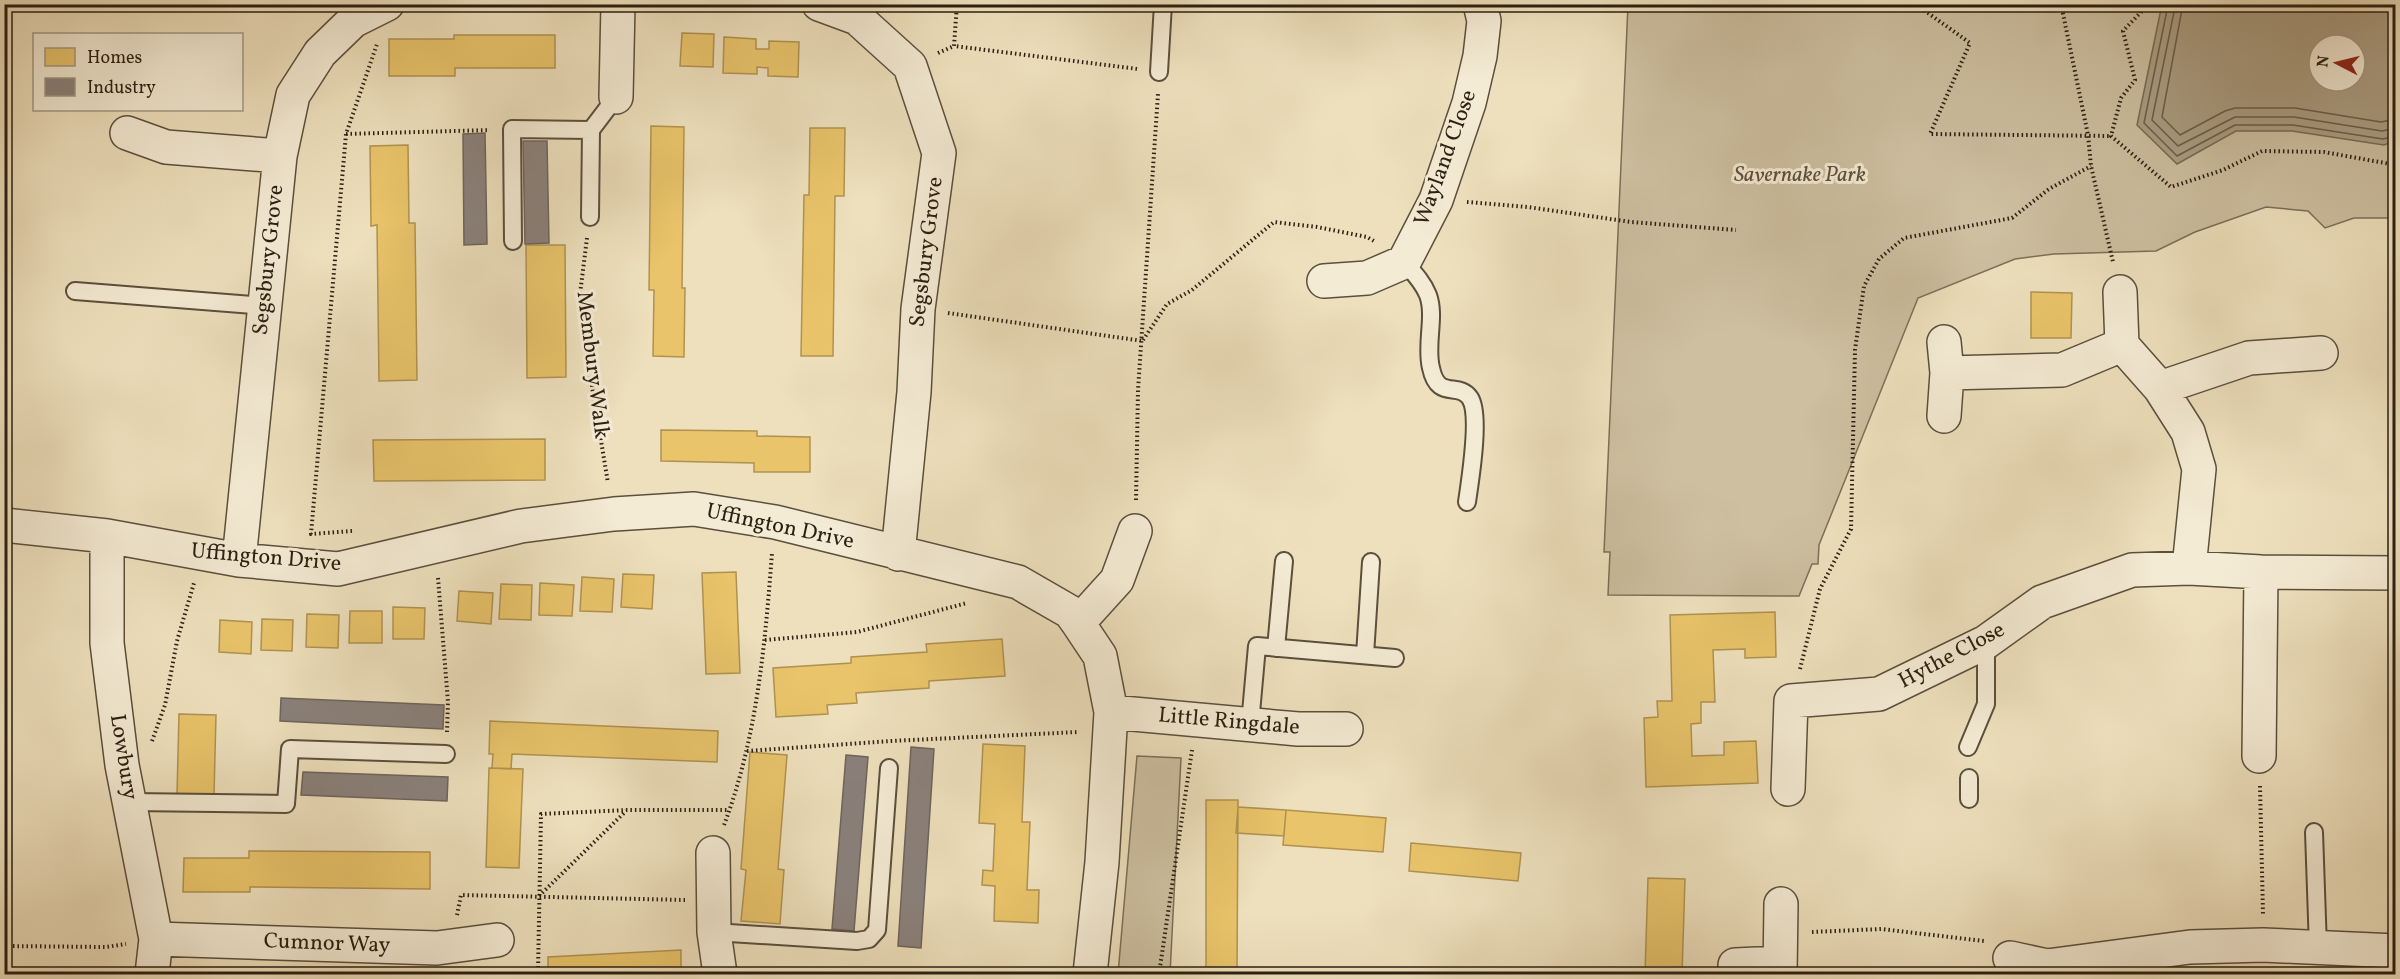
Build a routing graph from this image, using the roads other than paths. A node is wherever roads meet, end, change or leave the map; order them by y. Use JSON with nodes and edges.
{"nodes":[{"id":1,"x":387,"y":4,"type":"edge"},
{"id":2,"x":618,"y":4,"type":"edge"},
{"id":3,"x":819,"y":4,"type":"edge"},
{"id":4,"x":1163,"y":4,"type":"edge"},
{"id":5,"x":1480,"y":4,"type":"edge"},
{"id":6,"x":359,"y":21,"type":"edge"},
{"id":7,"x":1159,"y":72,"type":"road end"},
{"id":8,"x":616,"y":96,"type":"joint"},
{"id":9,"x":591,"y":130,"type":"junction"},
{"id":10,"x":127,"y":133,"type":"dead end"},
{"id":11,"x":280,"y":156,"type":"junction"},
{"id":12,"x":590,"y":217,"type":"road end"},
{"id":13,"x":513,"y":241,"type":"dead end"},
{"id":14,"x":1404,"y":261,"type":"junction"},
{"id":15,"x":1324,"y":281,"type":"dead end"},
{"id":16,"x":75,"y":291,"type":"dead end"},
{"id":17,"x":2120,"y":292,"type":"road end"},
{"id":18,"x":265,"y":306,"type":"junction"},
{"id":19,"x":2122,"y":345,"type":"junction"},
{"id":20,"x":2321,"y":353,"type":"dead end"},
{"id":21,"x":2160,"y":388,"type":"junction"},
{"id":22,"x":1944,"y":416,"type":"dead end"},
{"id":23,"x":1467,"y":502,"type":"dead end"},
{"id":24,"x":4,"y":525,"type":"edge"},
{"id":25,"x":1135,"y":531,"type":"road end"},
{"id":26,"x":107,"y":536,"type":"junction"},
{"id":27,"x":898,"y":554,"type":"junction"},
{"id":28,"x":239,"y":560,"type":"junction"},
{"id":29,"x":1284,"y":561,"type":"dead end"},
{"id":30,"x":1371,"y":562,"type":"dead end"},
{"id":31,"x":2189,"y":568,"type":"junction"},
{"id":32,"x":2261,"y":572,"type":"junction"},
{"id":33,"x":2396,"y":573,"type":"edge"},
{"id":34,"x":1078,"y":623,"type":"junction"},
{"id":35,"x":1986,"y":642,"type":"junction"},
{"id":36,"x":1276,"y":648,"type":"junction"},
{"id":37,"x":1365,"y":655,"type":"junction"},
{"id":38,"x":1395,"y":658,"type":"dead end"},
{"id":39,"x":1111,"y":712,"type":"junction"},
{"id":40,"x":1250,"y":724,"type":"junction"},
{"id":41,"x":1346,"y":729,"type":"dead end"},
{"id":42,"x":1968,"y":747,"type":"dead end"},
{"id":43,"x":446,"y":754,"type":"road end"},
{"id":44,"x":2259,"y":756,"type":"road end"},
{"id":45,"x":889,"y":768,"type":"dead end"},
{"id":46,"x":1969,"y":778,"type":"dead end"},
{"id":47,"x":1788,"y":789,"type":"dead end"},
{"id":48,"x":1969,"y":799,"type":"dead end"},
{"id":49,"x":130,"y":802,"type":"junction"},
{"id":50,"x":2314,"y":832,"type":"dead end"},
{"id":51,"x":713,"y":853,"type":"dead end"},
{"id":52,"x":1781,"y":904,"type":"dead end"},
{"id":53,"x":713,"y":917,"type":"junction"},
{"id":54,"x":156,"y":939,"type":"junction"},
{"id":55,"x":497,"y":940,"type":"dead end"},
{"id":56,"x":2318,"y":948,"type":"junction"},
{"id":57,"x":2396,"y":951,"type":"edge"},
{"id":58,"x":2010,"y":958,"type":"road end"},
{"id":59,"x":1735,"y":965,"type":"dead end"},
{"id":60,"x":1780,"y":969,"type":"edge"},
{"id":61,"x":2048,"y":970,"type":"edge"},
{"id":62,"x":152,"y":975,"type":"edge"},
{"id":63,"x":720,"y":975,"type":"edge"},
{"id":64,"x":1090,"y":975,"type":"edge"}],
"edges":[{"from":1,"to":6,"type":"street","name":"Segsbury Grove"},
{"from":2,"to":8,"type":"street"},
{"from":3,"to":27,"type":"street","name":"Segsbury Grove"},
{"from":4,"to":7,"type":"lane"},
{"from":5,"to":14,"type":"street","name":"Wayland Close"},
{"from":6,"to":11,"type":"street","name":"Segsbury Grove"},
{"from":8,"to":9,"type":"lane"},
{"from":9,"to":12,"type":"lane"},
{"from":9,"to":13,"type":"lane"},
{"from":10,"to":11,"type":"street"},
{"from":11,"to":18,"type":"street","name":"Segsbury Grove"},
{"from":14,"to":15,"type":"street"},
{"from":14,"to":23,"type":"lane"},
{"from":16,"to":18,"type":"lane"},
{"from":17,"to":19,"type":"street"},
{"from":18,"to":28,"type":"street","name":"Segsbury Grove"},
{"from":19,"to":21,"type":"street"},
{"from":19,"to":22,"type":"street"},
{"from":20,"to":21,"type":"street"},
{"from":21,"to":31,"type":"street"},
{"from":24,"to":26,"type":"street","name":"Uffington Drive"},
{"from":25,"to":34,"type":"street"},
{"from":26,"to":28,"type":"street","name":"Uffington Drive"},
{"from":26,"to":49,"type":"street","name":"Lowbury"},
{"from":27,"to":28,"type":"street","name":"Uffington Drive"},
{"from":27,"to":34,"type":"street","name":"Uffington Drive"},
{"from":29,"to":36,"type":"lane"},
{"from":30,"to":37,"type":"lane"},
{"from":31,"to":32,"type":"street","name":"Hythe Close"},
{"from":31,"to":35,"type":"street","name":"Hythe Close"},
{"from":32,"to":33,"type":"street","name":"Hythe Close"},
{"from":32,"to":44,"type":"street"},
{"from":34,"to":39,"type":"street","name":"Uffington Drive"},
{"from":35,"to":42,"type":"lane"},
{"from":35,"to":47,"type":"street","name":"Hythe Close"},
{"from":36,"to":37,"type":"lane"},
{"from":36,"to":40,"type":"lane"},
{"from":37,"to":38,"type":"lane"},
{"from":39,"to":40,"type":"street","name":"Little Ringdale"},
{"from":39,"to":64,"type":"street","name":"Uffington Drive"},
{"from":40,"to":41,"type":"street","name":"Little Ringdale"},
{"from":43,"to":49,"type":"lane"},
{"from":45,"to":53,"type":"lane"},
{"from":46,"to":48,"type":"lane"},
{"from":49,"to":54,"type":"street","name":"Lowbury"},
{"from":50,"to":56,"type":"lane"},
{"from":51,"to":53,"type":"street"},
{"from":52,"to":60,"type":"street"},
{"from":53,"to":63,"type":"street"},
{"from":54,"to":55,"type":"street","name":"Cumnor Way"},
{"from":54,"to":62,"type":"street","name":"Lowbury"},
{"from":56,"to":57,"type":"street"},
{"from":56,"to":61,"type":"street"},
{"from":58,"to":61,"type":"street"},
{"from":59,"to":60,"type":"street"}]}
